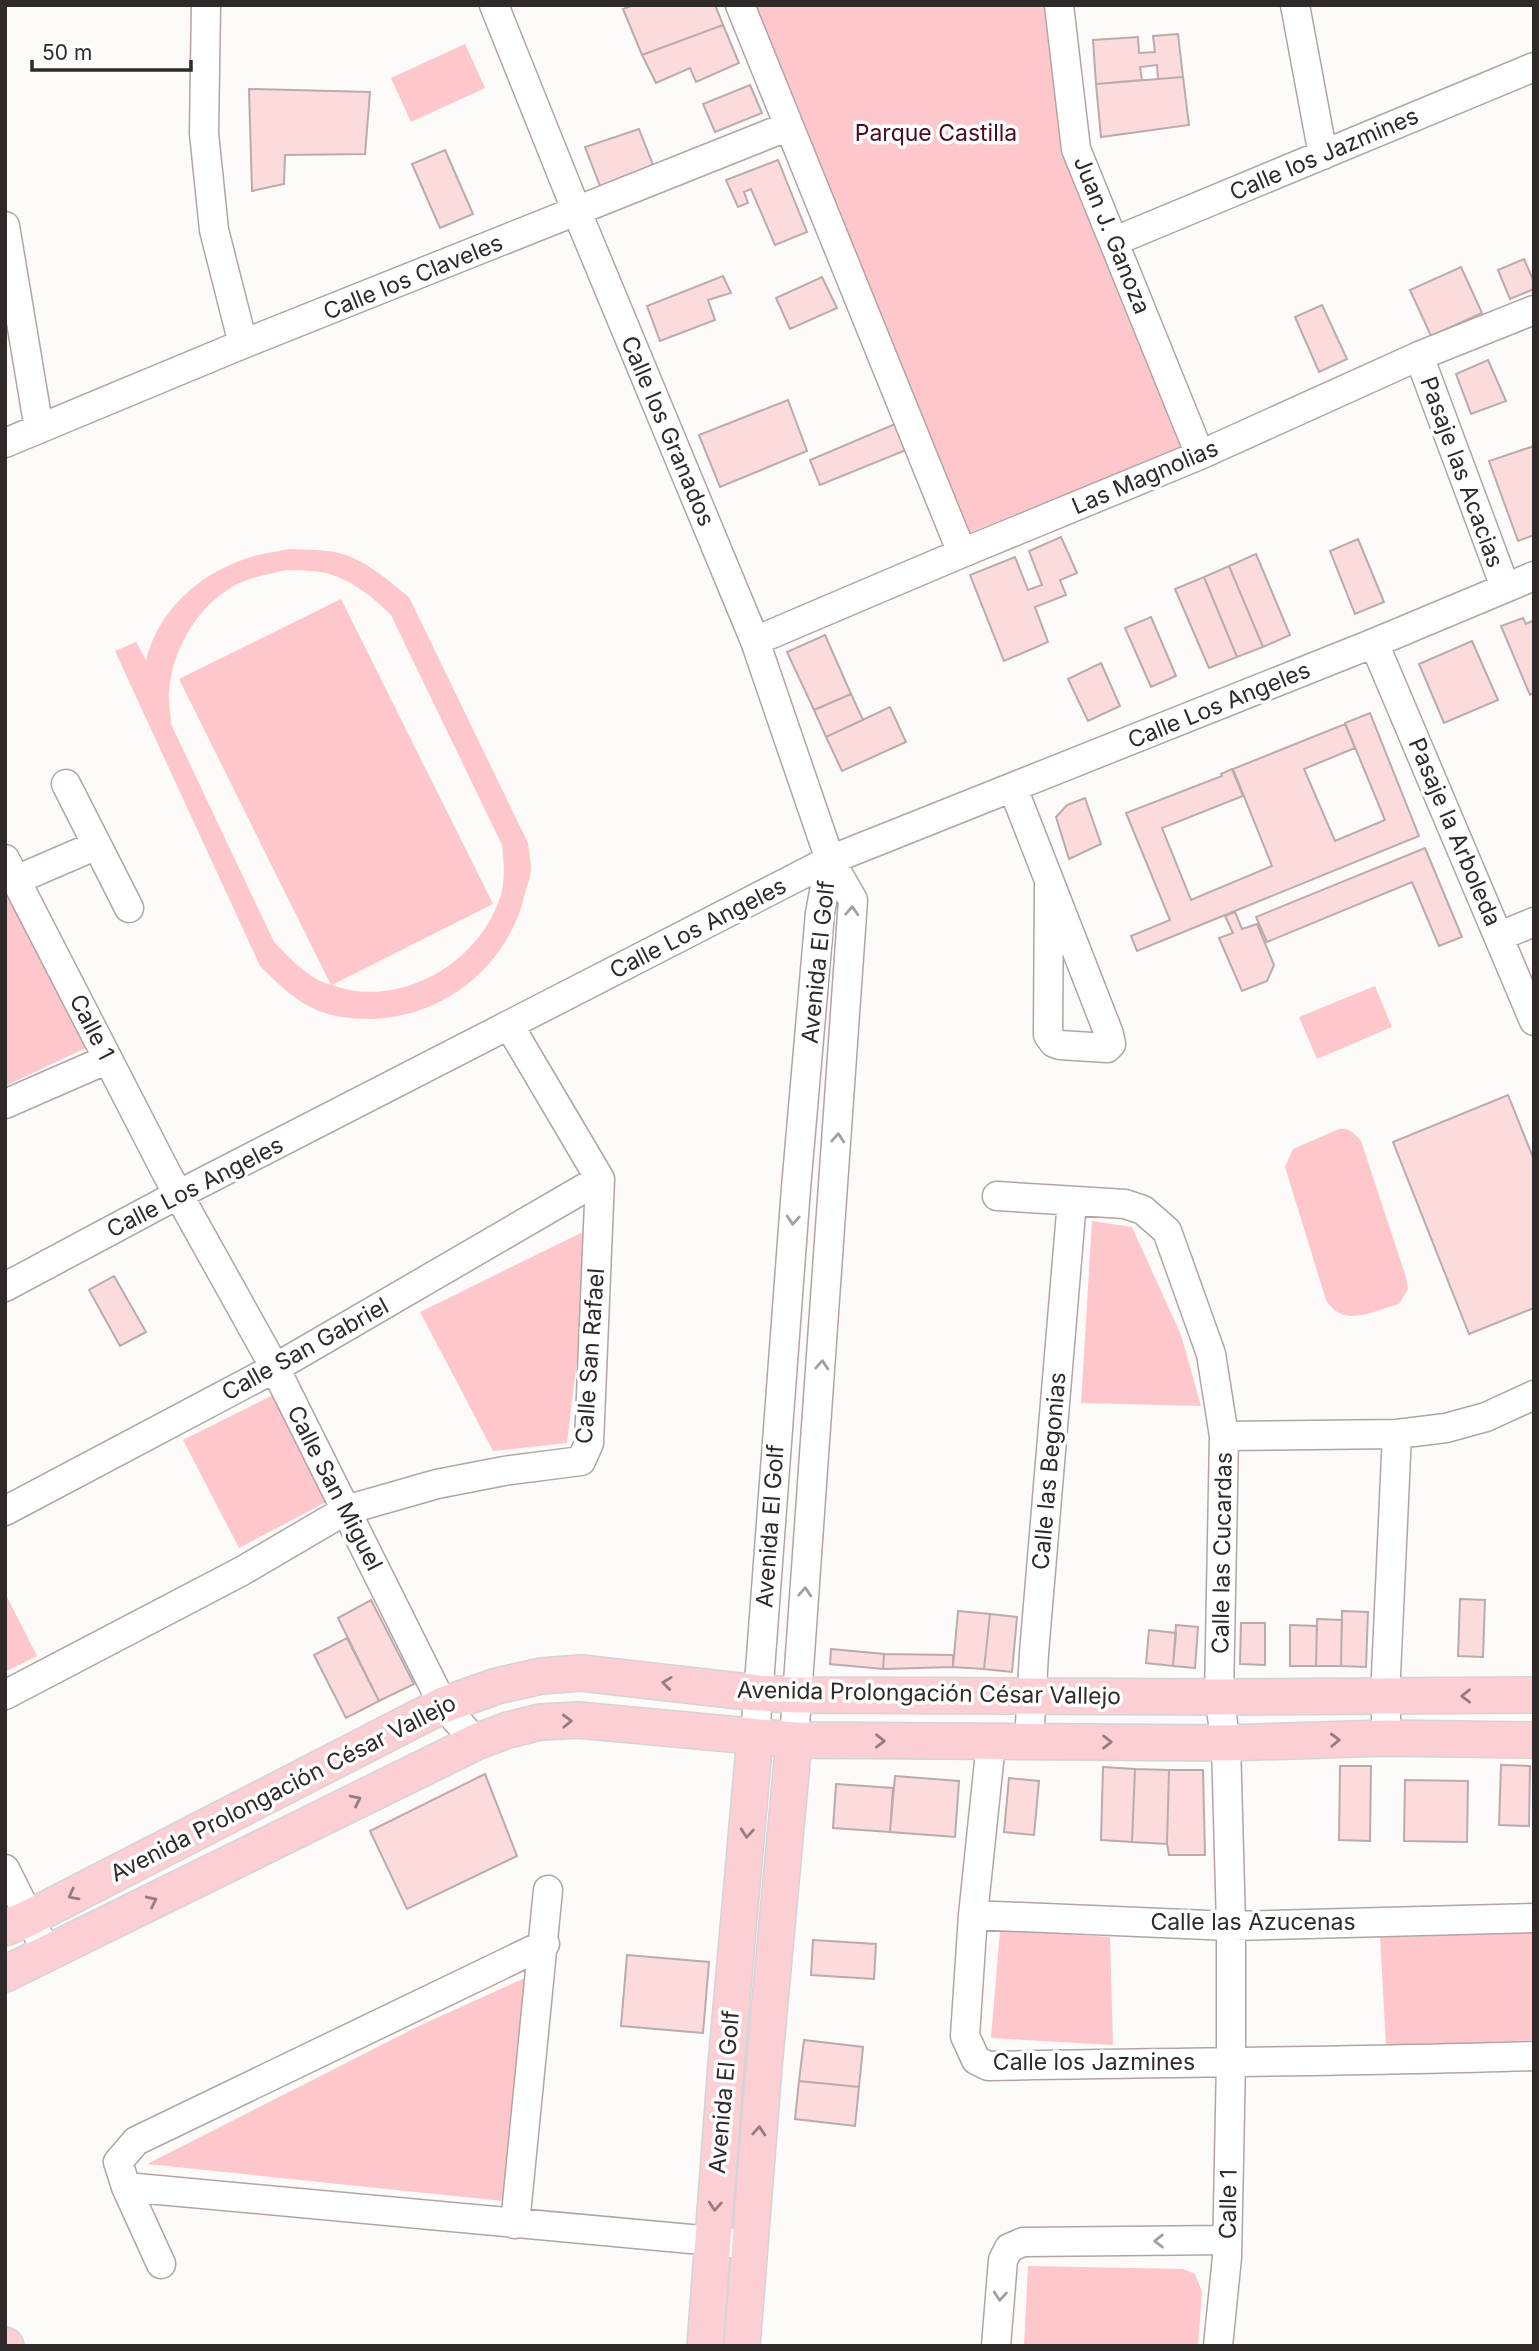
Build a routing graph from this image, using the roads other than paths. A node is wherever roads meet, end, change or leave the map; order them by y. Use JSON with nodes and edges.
{"nodes":[{"id":1,"x":206,"y":5,"type":"edge"},
{"id":2,"x":494,"y":5,"type":"edge"},
{"id":3,"x":740,"y":5,"type":"edge"},
{"id":4,"x":1059,"y":5,"type":"edge"},
{"id":5,"x":1295,"y":5,"type":"edge"},
{"id":6,"x":1534,"y":67,"type":"edge"},
{"id":7,"x":789,"y":126,"type":"junction"},
{"id":8,"x":1323,"y":155,"type":"junction"},
{"id":9,"x":576,"y":212,"type":"junction"},
{"id":10,"x":5,"y":226,"type":"edge"},
{"id":11,"x":1115,"y":242,"type":"junction"},
{"id":12,"x":1534,"y":310,"type":"edge"},
{"id":13,"x":243,"y":344,"type":"junction"},
{"id":14,"x":1419,"y":356,"type":"junction"},
{"id":15,"x":38,"y":429,"type":"junction"},
{"id":16,"x":5,"y":443,"type":"edge"},
{"id":17,"x":1200,"y":455,"type":"junction"},
{"id":18,"x":962,"y":553,"type":"junction"},
{"id":19,"x":1534,"y":576,"type":"edge"},
{"id":20,"x":1506,"y":587,"type":"junction"},
{"id":21,"x":755,"y":641,"type":"junction"},
{"id":22,"x":1374,"y":643,"type":"junction"},
{"id":23,"x":66,"y":784,"type":"dead end"},
{"id":24,"x":1013,"y":788,"type":"junction"},
{"id":25,"x":97,"y":845,"type":"junction"},
{"id":26,"x":830,"y":860,"type":"junction"},
{"id":27,"x":11,"y":870,"type":"edge"},
{"id":28,"x":1049,"y":881,"type":"junction"},
{"id":29,"x":129,"y":908,"type":"dead end"},
{"id":30,"x":1534,"y":922,"type":"edge"},
{"id":31,"x":1500,"y":936,"type":"junction"},
{"id":32,"x":1534,"y":1021,"type":"edge"},
{"id":33,"x":509,"y":1025,"type":"junction"},
{"id":34,"x":108,"y":1059,"type":"junction"},
{"id":35,"x":5,"y":1104,"type":"edge"},
{"id":36,"x":600,"y":1180,"type":"junction"},
{"id":37,"x":796,"y":1188,"type":"junction"},
{"id":38,"x":835,"y":1189,"type":"junction"},
{"id":39,"x":179,"y":1194,"type":"junction"},
{"id":40,"x":997,"y":1196,"type":"dead end"},
{"id":41,"x":1072,"y":1201,"type":"junction"},
{"id":42,"x":5,"y":1287,"type":"edge"},
{"id":43,"x":275,"y":1368,"type":"junction"},
{"id":44,"x":1534,"y":1395,"type":"edge"},
{"id":45,"x":1397,"y":1434,"type":"junction"},
{"id":46,"x":1224,"y":1436,"type":"junction"},
{"id":47,"x":346,"y":1510,"type":"junction"},
{"id":48,"x":5,"y":1511,"type":"edge"},
{"id":49,"x":757,"y":1693,"type":"junction"},
{"id":50,"x":5,"y":1695,"type":"edge"},
{"id":51,"x":797,"y":1695,"type":"junction"},
{"id":52,"x":1534,"y":1695,"type":"edge"},
{"id":53,"x":1031,"y":1696,"type":"junction"},
{"id":54,"x":1385,"y":1697,"type":"junction"},
{"id":55,"x":1219,"y":1698,"type":"junction"},
{"id":56,"x":443,"y":1705,"type":"junction"},
{"id":57,"x":755,"y":1737,"type":"junction"},
{"id":58,"x":1387,"y":1738,"type":"junction"},
{"id":59,"x":794,"y":1740,"type":"junction"},
{"id":60,"x":1534,"y":1740,"type":"edge"},
{"id":61,"x":476,"y":1742,"type":"junction"},
{"id":62,"x":1029,"y":1742,"type":"junction"},
{"id":63,"x":991,"y":1743,"type":"junction"},
{"id":64,"x":1226,"y":1743,"type":"junction"},
{"id":65,"x":5,"y":1869,"type":"edge"},
{"id":66,"x":548,"y":1890,"type":"dead end"},
{"id":67,"x":973,"y":1915,"type":"junction"},
{"id":68,"x":1534,"y":1918,"type":"edge"},
{"id":69,"x":17,"y":1923,"type":"edge"},
{"id":70,"x":1231,"y":1926,"type":"junction"},
{"id":71,"x":544,"y":1944,"type":"junction"},
{"id":72,"x":47,"y":1953,"type":"junction"},
{"id":73,"x":5,"y":1974,"type":"edge"},
{"id":74,"x":1534,"y":2056,"type":"edge"},
{"id":75,"x":1231,"y":2061,"type":"junction"},
{"id":76,"x":726,"y":2064,"type":"junction"},
{"id":77,"x":764,"y":2067,"type":"junction"},
{"id":78,"x":126,"y":2187,"type":"junction"},
{"id":79,"x":515,"y":2224,"type":"junction"},
{"id":80,"x":1227,"y":2240,"type":"junction"},
{"id":81,"x":712,"y":2242,"type":"junction"},
{"id":82,"x":751,"y":2244,"type":"junction"},
{"id":83,"x":161,"y":2264,"type":"dead end"},
{"id":84,"x":705,"y":2346,"type":"edge"},
{"id":85,"x":742,"y":2346,"type":"edge"},
{"id":86,"x":996,"y":2346,"type":"edge"},
{"id":87,"x":1218,"y":2346,"type":"edge"}],
"edges":[{"from":1,"to":13,"type":"street"},
{"from":2,"to":9,"type":"street","name":"Calle los Granados"},
{"from":3,"to":7,"type":"street"},
{"from":4,"to":11,"type":"street","name":"Juan J. Ganoza"},
{"from":5,"to":8,"type":"street"},
{"from":6,"to":8,"type":"street","name":"Calle los Jazmines"},
{"from":7,"to":9,"type":"street","name":"Calle los Claveles"},
{"from":7,"to":18,"type":"street"},
{"from":8,"to":11,"type":"street","name":"Calle los Jazmines"},
{"from":9,"to":13,"type":"street","name":"Calle los Claveles"},
{"from":9,"to":21,"type":"street","name":"Calle los Granados"},
{"from":10,"to":15,"type":"street"},
{"from":11,"to":17,"type":"street","name":"Juan J. Ganoza"},
{"from":12,"to":14,"type":"street","name":"Las Magnolias"},
{"from":13,"to":15,"type":"street","name":"Calle los Claveles"},
{"from":14,"to":17,"type":"street","name":"Las Magnolias"},
{"from":14,"to":20,"type":"street","name":"Pasaje las Acacias"},
{"from":15,"to":16,"type":"street","name":"Calle los Claveles"},
{"from":17,"to":18,"type":"street","name":"Las Magnolias"},
{"from":18,"to":21,"type":"street","name":"Las Magnolias"},
{"from":19,"to":20,"type":"street","name":"Calle Los Angeles"},
{"from":20,"to":22,"type":"street","name":"Calle Los Angeles"},
{"from":21,"to":26,"type":"street","name":"Calle los Granados"},
{"from":22,"to":24,"type":"street","name":"Calle Los Angeles"},
{"from":22,"to":31,"type":"street","name":"Pasaje la Arboleda"},
{"from":23,"to":25,"type":"street"},
{"from":24,"to":26,"type":"street","name":"Calle Los Angeles"},
{"from":24,"to":28,"type":"street"},
{"from":25,"to":27,"type":"street"},
{"from":25,"to":29,"type":"street"},
{"from":26,"to":33,"type":"street","name":"Calle Los Angeles"},
{"from":26,"to":37,"type":"street","name":"Avenida El Golf"},
{"from":38,"to":26,"type":"street","name":"Avenida El Golf","one_way":true},
{"from":27,"to":34,"type":"street","name":"Calle 1"},
{"from":28,"to":28,"type":"street"},
{"from":30,"to":31,"type":"street"},
{"from":31,"to":32,"type":"street","name":"Pasaje la Arboleda"},
{"from":33,"to":36,"type":"street"},
{"from":33,"to":39,"type":"street","name":"Calle Los Angeles"},
{"from":34,"to":35,"type":"street"},
{"from":34,"to":39,"type":"street","name":"Calle 1"},
{"from":36,"to":43,"type":"street","name":"Calle San Gabriel"},
{"from":36,"to":47,"type":"street","name":"Calle San Rafael"},
{"from":37,"to":38,"type":"street"},
{"from":37,"to":49,"type":"street","name":"Avenida El Golf","one_way":true},
{"from":51,"to":38,"type":"street","name":"Avenida El Golf","one_way":true},
{"from":39,"to":42,"type":"street","name":"Calle Los Angeles"},
{"from":39,"to":43,"type":"street","name":"Calle San Miguel"},
{"from":40,"to":41,"type":"street","name":"Calle las Cucardas"},
{"from":41,"to":46,"type":"street","name":"Calle las Cucardas"},
{"from":41,"to":53,"type":"street","name":"Calle las Begonias"},
{"from":43,"to":47,"type":"street","name":"Calle San Miguel"},
{"from":43,"to":48,"type":"street","name":"Calle San Gabriel"},
{"from":44,"to":45,"type":"street"},
{"from":45,"to":46,"type":"street"},
{"from":45,"to":54,"type":"street"},
{"from":46,"to":55,"type":"street","name":"Calle las Cucardas"},
{"from":47,"to":50,"type":"street","name":"Calle San Rafael"},
{"from":47,"to":56,"type":"street","name":"Calle San Miguel"},
{"from":49,"to":51,"type":"main road","name":"Avenida Prolongación César Vallejo"},
{"from":49,"to":56,"type":"main road","name":"Avenida Prolongación César Vallejo","one_way":true},
{"from":49,"to":57,"type":"street","name":"Avenida El Golf"},
{"from":51,"to":53,"type":"main road","name":"Avenida Prolongación César Vallejo"},
{"from":51,"to":59,"type":"street","name":"Avenida El Golf"},
{"from":52,"to":54,"type":"main road","name":"Avenida Prolongación César Vallejo","one_way":true},
{"from":53,"to":55,"type":"main road","name":"Avenida Prolongación César Vallejo"},
{"from":53,"to":62,"type":"street","name":"Calle las Begonias"},
{"from":54,"to":55,"type":"main road","name":"Avenida Prolongación César Vallejo"},
{"from":54,"to":58,"type":"street"},
{"from":55,"to":64,"type":"street","name":"Calle las Cucardas"},
{"from":56,"to":61,"type":"street","name":"Calle San Miguel"},
{"from":56,"to":69,"type":"main road","name":"Avenida Prolongación César Vallejo","one_way":true},
{"from":57,"to":59,"type":"main road","name":"Avenida Prolongación César Vallejo"},
{"from":61,"to":57,"type":"main road","name":"Avenida Prolongación César Vallejo","one_way":true},
{"from":57,"to":76,"type":"main road","name":"Avenida El Golf","one_way":true},
{"from":58,"to":60,"type":"main road","name":"Avenida Prolongación César Vallejo"},
{"from":64,"to":58,"type":"main road","name":"Avenida Prolongación César Vallejo","one_way":true},
{"from":59,"to":63,"type":"main road","name":"Avenida Prolongación César Vallejo","one_way":true},
{"from":59,"to":77,"type":"main road","name":"Avenida El Golf"},
{"from":72,"to":61,"type":"main road","name":"Avenida Prolongación César Vallejo","one_way":true},
{"from":62,"to":63,"type":"main road","name":"Avenida Prolongación César Vallejo"},
{"from":62,"to":64,"type":"main road","name":"Avenida Prolongación César Vallejo","one_way":true},
{"from":63,"to":67,"type":"street","name":"Calle los Jazmines"},
{"from":64,"to":70,"type":"street","name":"Calle las Cucardas"},
{"from":65,"to":69,"type":"street"},
{"from":66,"to":71,"type":"street"},
{"from":67,"to":70,"type":"street","name":"Calle las Azucenas"},
{"from":67,"to":75,"type":"street","name":"Calle los Jazmines"},
{"from":68,"to":70,"type":"street","name":"Calle las Azucenas"},
{"from":69,"to":72,"type":"street"},
{"from":70,"to":75,"type":"street","name":"Calle las Cucardas"},
{"from":71,"to":78,"type":"street"},
{"from":71,"to":79,"type":"street"},
{"from":72,"to":73,"type":"main road","name":"Avenida Prolongación César Vallejo"},
{"from":74,"to":75,"type":"street","name":"Calle los Jazmines"},
{"from":75,"to":80,"type":"street","name":"Calle 1"},
{"from":76,"to":77,"type":"main road"},
{"from":76,"to":81,"type":"main road","name":"Avenida El Golf","one_way":true},
{"from":82,"to":77,"type":"main road","name":"Avenida El Golf","one_way":true},
{"from":78,"to":79,"type":"street"},
{"from":78,"to":83,"type":"street"},
{"from":79,"to":81,"type":"street"},
{"from":80,"to":86,"type":"street","one_way":true},
{"from":80,"to":87,"type":"street","name":"Calle 1"},
{"from":81,"to":82,"type":"street"},
{"from":81,"to":84,"type":"main road","name":"Avenida El Golf"},
{"from":82,"to":85,"type":"main road","name":"Avenida El Golf"}]}
